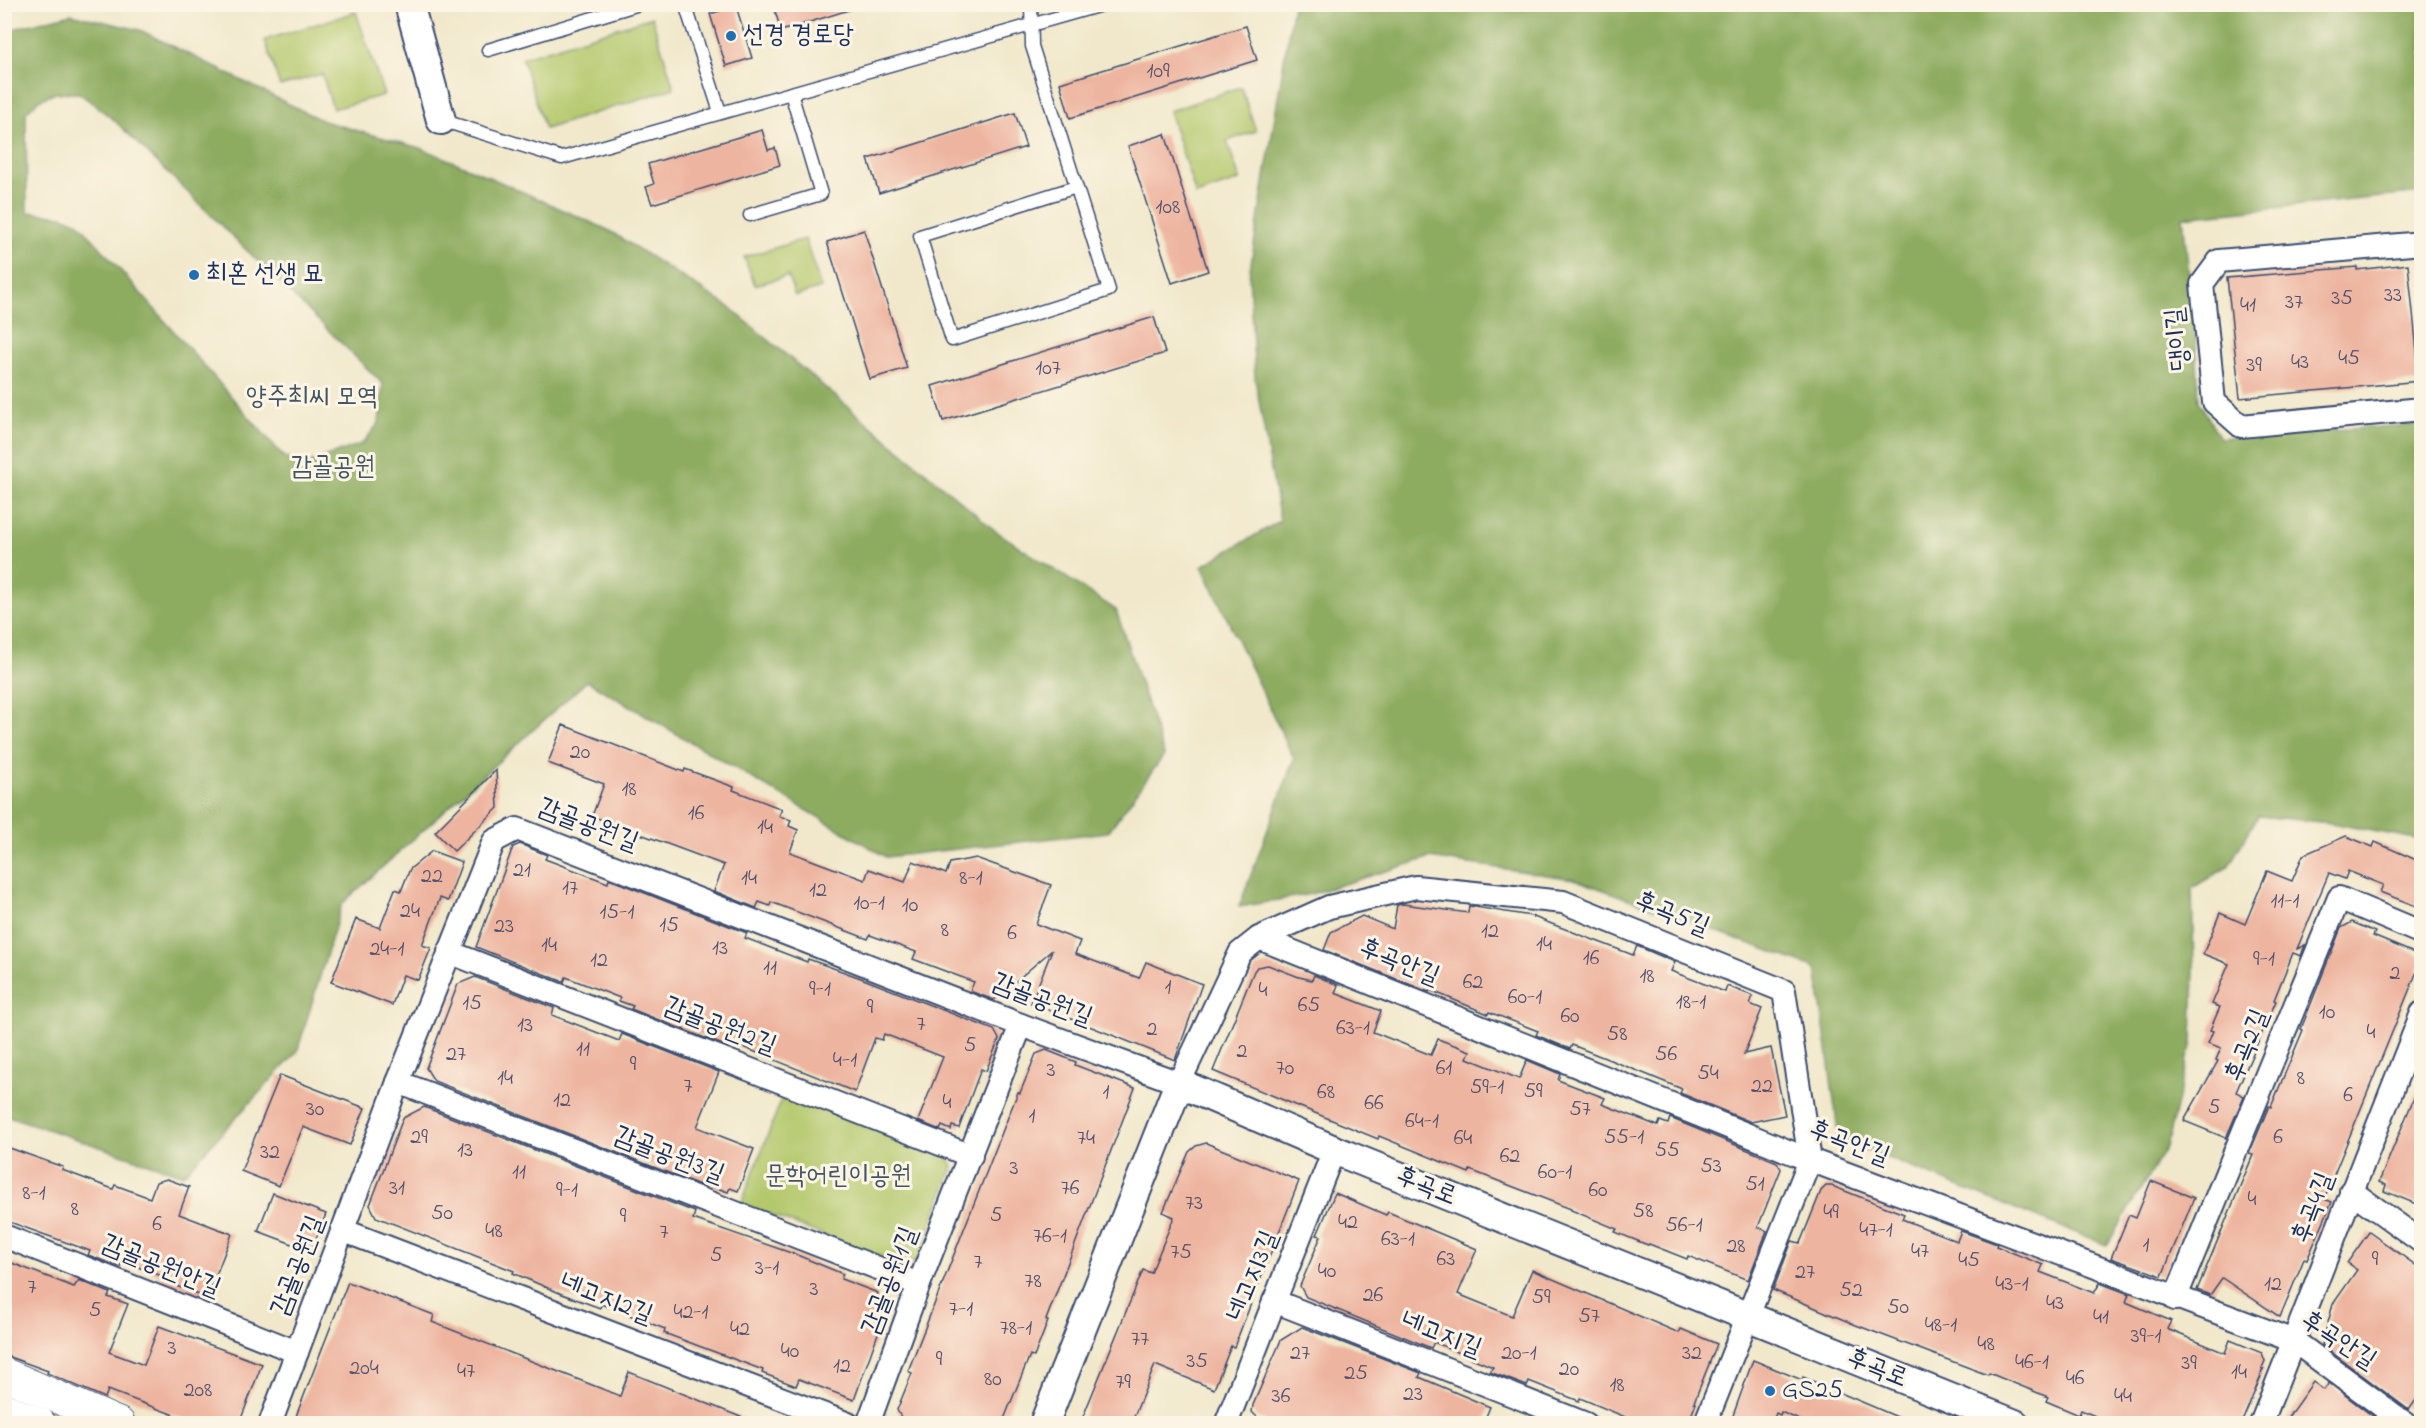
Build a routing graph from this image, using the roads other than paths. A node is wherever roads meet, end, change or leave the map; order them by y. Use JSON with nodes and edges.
{"nodes":[{"id":1,"x":409,"y":4,"type":"edge"},
{"id":2,"x":639,"y":4,"type":"edge"},
{"id":3,"x":685,"y":4,"type":"edge"},
{"id":4,"x":1031,"y":4,"type":"edge"},
{"id":5,"x":1105,"y":4,"type":"edge"},
{"id":6,"x":1031,"y":27,"type":"junction"},
{"id":7,"x":488,"y":50,"type":"dead end"},
{"id":8,"x":790,"y":93,"type":"junction"},
{"id":9,"x":720,"y":112,"type":"junction"},
{"id":10,"x":441,"y":120,"type":"joint"},
{"id":11,"x":1076,"y":187,"type":"junction"},
{"id":12,"x":750,"y":215,"type":"dead end"},
{"id":13,"x":2421,"y":243,"type":"edge"},
{"id":14,"x":2421,"y":409,"type":"edge"},
{"id":15,"x":2421,"y":933,"type":"edge"},
{"id":16,"x":1259,"y":938,"type":"junction"},
{"id":17,"x":449,"y":952,"type":"junction"},
{"id":18,"x":2421,"y":1013,"type":"edge"},
{"id":19,"x":1021,"y":1024,"type":"junction"},
{"id":20,"x":2413,"y":1058,"type":"edge"},
{"id":21,"x":399,"y":1082,"type":"junction"},
{"id":22,"x":1179,"y":1083,"type":"junction"},
{"id":23,"x":1334,"y":1150,"type":"junction"},
{"id":24,"x":971,"y":1156,"type":"junction"},
{"id":25,"x":1810,"y":1160,"type":"junction"},
{"id":26,"x":2351,"y":1191,"type":"junction"},
{"id":27,"x":342,"y":1230,"type":"junction"},
{"id":28,"x":4,"y":1236,"type":"edge"},
{"id":29,"x":2421,"y":1242,"type":"edge"},
{"id":30,"x":919,"y":1284,"type":"junction"},
{"id":31,"x":2175,"y":1299,"type":"junction"},
{"id":32,"x":1275,"y":1302,"type":"junction"},
{"id":33,"x":1748,"y":1318,"type":"junction"},
{"id":34,"x":2294,"y":1341,"type":"junction"},
{"id":35,"x":297,"y":1352,"type":"junction"},
{"id":36,"x":4,"y":1374,"type":"edge"},
{"id":37,"x":4,"y":1409,"type":"edge"},
{"id":38,"x":1227,"y":1423,"type":"edge"},
{"id":39,"x":40,"y":1424,"type":"edge"},
{"id":40,"x":119,"y":1424,"type":"edge"},
{"id":41,"x":270,"y":1424,"type":"edge"},
{"id":42,"x":848,"y":1424,"type":"edge"},
{"id":43,"x":868,"y":1424,"type":"edge"},
{"id":44,"x":1044,"y":1424,"type":"edge"},
{"id":45,"x":1586,"y":1424,"type":"edge"},
{"id":46,"x":1706,"y":1424,"type":"edge"},
{"id":47,"x":2015,"y":1424,"type":"edge"},
{"id":48,"x":2261,"y":1424,"type":"edge"},
{"id":49,"x":2406,"y":1424,"type":"edge"}],
"edges":[{"from":1,"to":10,"type":"street"},
{"from":2,"to":7,"type":"lane"},
{"from":3,"to":9,"type":"lane"},
{"from":4,"to":6,"type":"lane"},
{"from":5,"to":6,"type":"lane"},
{"from":6,"to":8,"type":"lane"},
{"from":6,"to":11,"type":"lane"},
{"from":8,"to":9,"type":"lane"},
{"from":8,"to":12,"type":"lane"},
{"from":9,"to":10,"type":"lane"},
{"from":11,"to":11,"type":"lane"},
{"from":13,"to":14,"type":"street","name":"댕이길"},
{"from":15,"to":31,"type":"street","name":"후곡2길"},
{"from":16,"to":22,"type":"street","name":"후곡5길"},
{"from":16,"to":25,"type":"street","name":"후곡안길"},
{"from":16,"to":25,"type":"street","name":"후곡5길"},
{"from":17,"to":19,"type":"street","name":"감골공원길"},
{"from":17,"to":21,"type":"street","name":"감골공원길"},
{"from":17,"to":24,"type":"street","name":"감골공원2길"},
{"from":18,"to":20,"type":"street","name":"후곡4길"},
{"from":19,"to":22,"type":"street","name":"감골공원길"},
{"from":19,"to":24,"type":"street","name":"감골공원1길"},
{"from":20,"to":26,"type":"street","name":"후곡4길"},
{"from":21,"to":27,"type":"street","name":"감골공원길"},
{"from":21,"to":30,"type":"street","name":"감골공원3길"},
{"from":22,"to":23,"type":"street","name":"후곡로"},
{"from":22,"to":44,"type":"street"},
{"from":23,"to":32,"type":"street","name":"네고지3길"},
{"from":23,"to":33,"type":"street","name":"후곡로"},
{"from":24,"to":30,"type":"street","name":"감골공원1길"},
{"from":25,"to":31,"type":"street","name":"후곡안길"},
{"from":25,"to":33,"type":"street"},
{"from":26,"to":29,"type":"street"},
{"from":26,"to":34,"type":"street","name":"후곡4길"},
{"from":27,"to":35,"type":"street","name":"감골공원길"},
{"from":27,"to":42,"type":"street","name":"네고지2길"},
{"from":28,"to":35,"type":"street","name":"감골공원안길"},
{"from":30,"to":43,"type":"street","name":"감골공원1길"},
{"from":31,"to":34,"type":"street","name":"후곡안길"},
{"from":32,"to":38,"type":"street","name":"네고지3길"},
{"from":32,"to":45,"type":"street","name":"네고지길"},
{"from":33,"to":46,"type":"street"},
{"from":33,"to":47,"type":"street","name":"후곡로"},
{"from":34,"to":48,"type":"street","name":"후곡4길"},
{"from":34,"to":49,"type":"street","name":"후곡안길"},
{"from":35,"to":41,"type":"street","name":"감골공원길"},
{"from":36,"to":40,"type":"main road"},
{"from":37,"to":39,"type":"main road"}]}
